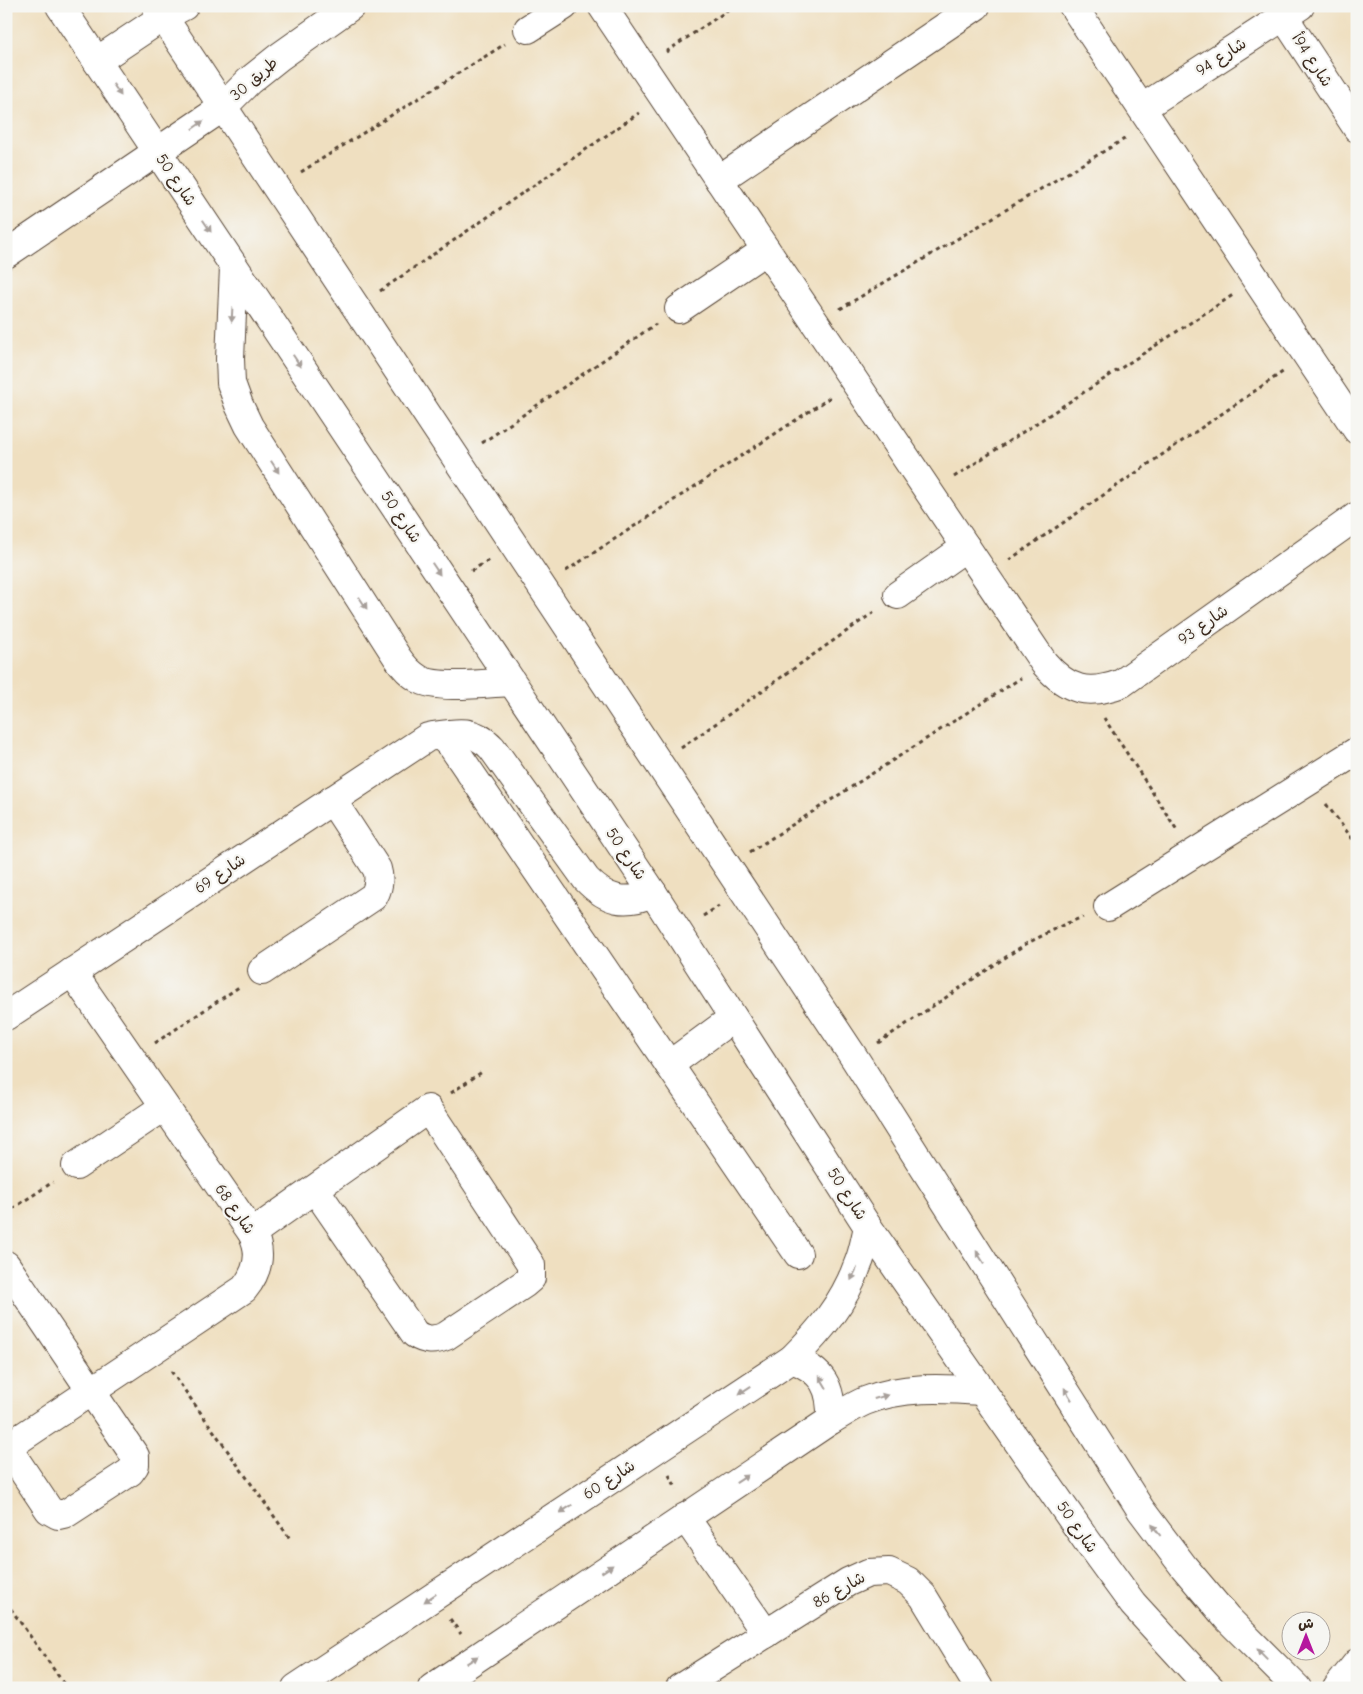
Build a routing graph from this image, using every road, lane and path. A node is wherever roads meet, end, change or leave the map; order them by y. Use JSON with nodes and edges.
{"nodes":[{"id":1,"x":60,"y":6,"type":"edge"},
{"id":2,"x":351,"y":6,"type":"edge"},
{"id":3,"x":564,"y":6,"type":"edge"},
{"id":4,"x":602,"y":6,"type":"edge"},
{"id":5,"x":734,"y":6,"type":"edge"},
{"id":6,"x":976,"y":6,"type":"edge"},
{"id":7,"x":1073,"y":6,"type":"edge"},
{"id":8,"x":168,"y":10,"type":"edge"},
{"id":9,"x":1292,"y":12,"type":"edge"},
{"id":10,"x":528,"y":29,"type":"joint"},
{"id":11,"x":97,"y":61,"type":"junction"},
{"id":12,"x":644,"y":68,"type":"junction"},
{"id":13,"x":663,"y":97,"type":"junction"},
{"id":14,"x":222,"y":108,"type":"junction"},
{"id":15,"x":1147,"y":115,"type":"junction"},
{"id":16,"x":1357,"y":128,"type":"edge"},
{"id":17,"x":158,"y":152,"type":"junction"},
{"id":18,"x":719,"y":180,"type":"junction"},
{"id":19,"x":275,"y":188,"type":"junction"},
{"id":20,"x":766,"y":250,"type":"junction"},
{"id":21,"x":6,"y":254,"type":"edge"},
{"id":22,"x":234,"y":267,"type":"junction"},
{"id":23,"x":1257,"y":280,"type":"junction"},
{"id":24,"x":355,"y":308,"type":"junction"},
{"id":25,"x":679,"y":309,"type":"joint"},
{"id":26,"x":816,"y":323,"type":"junction"},
{"id":27,"x":1307,"y":355,"type":"junction"},
{"id":28,"x":855,"y":381,"type":"junction"},
{"id":29,"x":1357,"y":430,"type":"edge"},
{"id":30,"x":456,"y":461,"type":"junction"},
{"id":31,"x":930,"y":493,"type":"junction"},
{"id":32,"x":1357,"y":516,"type":"edge"},
{"id":33,"x":513,"y":545,"type":"junction"},
{"id":34,"x":966,"y":547,"type":"junction"},
{"id":35,"x":985,"y":576,"type":"junction"},
{"id":36,"x":447,"y":586,"type":"junction"},
{"id":37,"x":541,"y":588,"type":"junction"},
{"id":38,"x":898,"y":595,"type":"joint"},
{"id":39,"x":1044,"y":663,"type":"junction"},
{"id":40,"x":511,"y":682,"type":"junction"},
{"id":41,"x":1086,"y":691,"type":"junction"},
{"id":42,"x":435,"y":736,"type":"junction"},
{"id":43,"x":1357,"y":751,"type":"edge"},
{"id":44,"x":658,"y":764,"type":"junction"},
{"id":45,"x":1309,"y":781,"type":"junction"},
{"id":46,"x":332,"y":800,"type":"junction"},
{"id":47,"x":1357,"y":845,"type":"edge"},
{"id":48,"x":1192,"y":853,"type":"junction"},
{"id":49,"x":727,"y":867,"type":"junction"},
{"id":50,"x":743,"y":891,"type":"junction"},
{"id":51,"x":653,"y":893,"type":"junction"},
{"id":52,"x":1108,"y":907,"type":"joint"},
{"id":53,"x":677,"y":932,"type":"junction"},
{"id":54,"x":262,"y":971,"type":"joint"},
{"id":55,"x":72,"y":972,"type":"junction"},
{"id":56,"x":6,"y":1016,"type":"edge"},
{"id":57,"x":733,"y":1018,"type":"junction"},
{"id":58,"x":855,"y":1059,"type":"junction"},
{"id":59,"x":131,"y":1060,"type":"junction"},
{"id":60,"x":669,"y":1065,"type":"junction"},
{"id":61,"x":482,"y":1072,"type":"dead end"},
{"id":62,"x":164,"y":1107,"type":"junction"},
{"id":63,"x":428,"y":1109,"type":"junction"},
{"id":64,"x":76,"y":1166,"type":"joint"},
{"id":65,"x":315,"y":1189,"type":"junction"},
{"id":66,"x":6,"y":1213,"type":"edge"},
{"id":67,"x":868,"y":1227,"type":"junction"},
{"id":68,"x":252,"y":1233,"type":"junction"},
{"id":69,"x":798,"y":1254,"type":"dead end"},
{"id":70,"x":6,"y":1265,"type":"edge"},
{"id":71,"x":155,"y":1348,"type":"junction"},
{"id":72,"x":792,"y":1359,"type":"junction"},
{"id":73,"x":92,"y":1390,"type":"junction"},
{"id":74,"x":982,"y":1391,"type":"junction"},
{"id":75,"x":831,"y":1420,"type":"junction"},
{"id":76,"x":7,"y":1447,"type":"edge"},
{"id":77,"x":654,"y":1451,"type":"junction"},
{"id":78,"x":688,"y":1515,"type":"junction"},
{"id":79,"x":292,"y":1540,"type":"dead end"},
{"id":80,"x":434,"y":1596,"type":"junction"},
{"id":81,"x":6,"y":1602,"type":"edge"},
{"id":82,"x":766,"y":1634,"type":"junction"},
{"id":83,"x":477,"y":1657,"type":"junction"},
{"id":84,"x":1357,"y":1664,"type":"edge"},
{"id":85,"x":67,"y":1688,"type":"edge"},
{"id":86,"x":296,"y":1688,"type":"edge"},
{"id":87,"x":432,"y":1688,"type":"edge"},
{"id":88,"x":680,"y":1688,"type":"edge"},
{"id":89,"x":979,"y":1688,"type":"edge"},
{"id":90,"x":1210,"y":1688,"type":"edge"},
{"id":91,"x":1297,"y":1688,"type":"edge"},
{"id":92,"x":1337,"y":1688,"type":"edge"}],
"edges":[{"from":1,"to":11,"type":"street","name":"شارع 50"},
{"from":2,"to":14,"type":"street","name":"طريق 30"},
{"from":3,"to":10,"type":"street"},
{"from":4,"to":12,"type":"street","name":"شارع 93"},
{"from":5,"to":12,"type":"path"},
{"from":6,"to":18,"type":"street"},
{"from":7,"to":15,"type":"street"},
{"from":8,"to":11,"type":"street"},
{"from":8,"to":14,"type":"street"},
{"from":9,"to":15,"type":"street","name":"شارع 94"},
{"from":9,"to":16,"type":"street","name":"شارع 94أ"},
{"from":10,"to":19,"type":"path"},
{"from":11,"to":17,"type":"street","name":"شارع 50","one_way":true},
{"from":12,"to":13,"type":"street","name":"شارع 93"},
{"from":13,"to":18,"type":"street","name":"شارع 93"},
{"from":13,"to":24,"type":"path"},
{"from":17,"to":14,"type":"street","name":"طريق 30","one_way":true},
{"from":14,"to":19,"type":"street"},
{"from":15,"to":23,"type":"street"},
{"from":15,"to":26,"type":"path"},
{"from":17,"to":21,"type":"street","name":"طريق 30"},
{"from":17,"to":22,"type":"street","name":"شارع 50","one_way":true},
{"from":18,"to":20,"type":"street","name":"شارع 93"},
{"from":19,"to":24,"type":"street"},
{"from":20,"to":25,"type":"street"},
{"from":20,"to":26,"type":"street","name":"شارع 93"},
{"from":22,"to":36,"type":"street","name":"شارع 50","one_way":true},
{"from":22,"to":40,"type":"street","one_way":true},
{"from":23,"to":27,"type":"street"},
{"from":23,"to":31,"type":"path"},
{"from":24,"to":30,"type":"street"},
{"from":25,"to":30,"type":"path"},
{"from":26,"to":28,"type":"street","name":"شارع 93"},
{"from":27,"to":29,"type":"street"},
{"from":27,"to":35,"type":"path"},
{"from":28,"to":31,"type":"street","name":"شارع 93"},
{"from":28,"to":37,"type":"path"},
{"from":30,"to":33,"type":"street"},
{"from":31,"to":34,"type":"street","name":"شارع 93"},
{"from":32,"to":41,"type":"street","name":"شارع 93"},
{"from":33,"to":36,"type":"path"},
{"from":33,"to":37,"type":"street"},
{"from":34,"to":35,"type":"street","name":"شارع 93"},
{"from":34,"to":38,"type":"street"},
{"from":35,"to":39,"type":"street","name":"شارع 93"},
{"from":36,"to":40,"type":"street","name":"شارع 50"},
{"from":37,"to":44,"type":"street"},
{"from":38,"to":44,"type":"path"},
{"from":39,"to":41,"type":"street","name":"شارع 93"},
{"from":39,"to":49,"type":"path"},
{"from":40,"to":51,"type":"street","name":"شارع 50"},
{"from":41,"to":48,"type":"path"},
{"from":42,"to":46,"type":"street","name":"شارع 69"},
{"from":42,"to":51,"type":"street","name":"شارع 69"},
{"from":42,"to":60,"type":"street"},
{"from":43,"to":45,"type":"street"},
{"from":44,"to":49,"type":"street"},
{"from":45,"to":47,"type":"path"},
{"from":45,"to":48,"type":"street"},
{"from":46,"to":54,"type":"street"},
{"from":46,"to":55,"type":"street","name":"شارع 69"},
{"from":48,"to":52,"type":"street"},
{"from":49,"to":50,"type":"street"},
{"from":50,"to":53,"type":"path"},
{"from":50,"to":58,"type":"street"},
{"from":51,"to":53,"type":"street","name":"شارع 50"},
{"from":52,"to":58,"type":"path"},
{"from":53,"to":57,"type":"street","name":"شارع 50"},
{"from":54,"to":59,"type":"path"},
{"from":55,"to":56,"type":"street","name":"شارع 69"},
{"from":55,"to":59,"type":"street","name":"شارع 68"},
{"from":57,"to":60,"type":"street"},
{"from":57,"to":67,"type":"street","name":"شارع 50"},
{"from":91,"to":58,"type":"street","one_way":true},
{"from":59,"to":62,"type":"street","name":"شارع 68"},
{"from":60,"to":69,"type":"street"},
{"from":61,"to":63,"type":"path"},
{"from":62,"to":64,"type":"street"},
{"from":62,"to":68,"type":"street","name":"شارع 68"},
{"from":63,"to":65,"type":"street"},
{"from":63,"to":65,"type":"street"},
{"from":64,"to":66,"type":"path"},
{"from":65,"to":68,"type":"street"},
{"from":67,"to":72,"type":"street","name":"شارع 60","one_way":true},
{"from":67,"to":74,"type":"street","name":"شارع 50"},
{"from":68,"to":71,"type":"street","name":"شارع 68"},
{"from":70,"to":73,"type":"street"},
{"from":71,"to":73,"type":"street","name":"شارع 68"},
{"from":71,"to":79,"type":"path"},
{"from":75,"to":72,"type":"street","one_way":true},
{"from":72,"to":77,"type":"street","name":"شارع 60","one_way":true},
{"from":73,"to":76,"type":"street","name":"شارع 68"},
{"from":73,"to":76,"type":"street"},
{"from":75,"to":74,"type":"street","one_way":true},
{"from":74,"to":90,"type":"street","name":"شارع 50"},
{"from":78,"to":75,"type":"street","one_way":true},
{"from":77,"to":78,"type":"path"},
{"from":77,"to":80,"type":"street","name":"شارع 60","one_way":true},
{"from":78,"to":82,"type":"street"},
{"from":83,"to":78,"type":"street","one_way":true},
{"from":80,"to":83,"type":"path"},
{"from":80,"to":86,"type":"street","name":"شارع 60","one_way":true},
{"from":81,"to":85,"type":"path"},
{"from":82,"to":88,"type":"street","name":"شارع 86"},
{"from":82,"to":89,"type":"street","name":"شارع 86"},
{"from":87,"to":83,"type":"street","one_way":true},
{"from":84,"to":92,"type":"street"}]}
